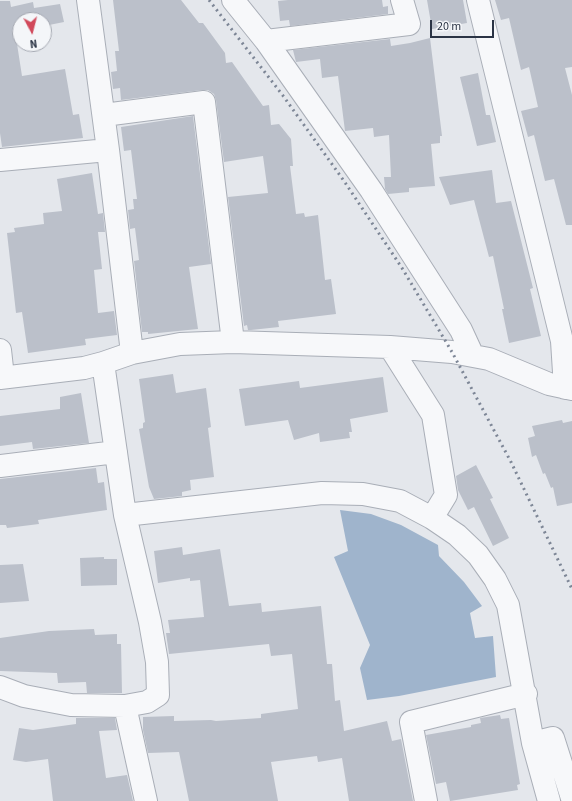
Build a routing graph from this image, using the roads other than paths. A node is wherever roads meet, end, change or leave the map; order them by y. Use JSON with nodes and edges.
{"nodes":[{"id":1,"x":88,"y":0,"type":"edge"},
{"id":2,"x":233,"y":0,"type":"edge"},
{"id":3,"x":402,"y":0,"type":"edge"},
{"id":4,"x":478,"y":0,"type":"edge"},
{"id":5,"x":266,"y":41,"type":"junction"},
{"id":6,"x":104,"y":115,"type":"junction"},
{"id":7,"x":108,"y":150,"type":"junction"},
{"id":8,"x":0,"y":160,"type":"edge"},
{"id":9,"x":233,"y":342,"type":"junction"},
{"id":10,"x":390,"y":347,"type":"junction"},
{"id":11,"x":0,"y":350,"type":"edge"},
{"id":12,"x":132,"y":353,"type":"junction"},
{"id":13,"x":473,"y":356,"type":"junction"},
{"id":14,"x":103,"y":363,"type":"junction"},
{"id":15,"x":2,"y":378,"type":"edge"},
{"id":16,"x":569,"y":389,"type":"edge"},
{"id":17,"x":116,"y":452,"type":"junction"},
{"id":18,"x":0,"y":466,"type":"edge"},
{"id":19,"x":125,"y":515,"type":"junction"},
{"id":20,"x":432,"y":518,"type":"junction"},
{"id":21,"x":0,"y":687,"type":"edge"},
{"id":22,"x":526,"y":694,"type":"junction"},
{"id":23,"x":125,"y":706,"type":"junction"},
{"id":24,"x":533,"y":743,"type":"junction"},
{"id":25,"x":572,"y":798,"type":"edge"},
{"id":26,"x":146,"y":801,"type":"edge"},
{"id":27,"x":426,"y":801,"type":"edge"},
{"id":28,"x":549,"y":801,"type":"edge"}],
"edges":[{"from":1,"to":6,"type":"street"},
{"from":2,"to":5,"type":"street"},
{"from":3,"to":5,"type":"street"},
{"from":4,"to":16,"type":"street"},
{"from":5,"to":13,"type":"street"},
{"from":6,"to":7,"type":"street"},
{"from":6,"to":9,"type":"street"},
{"from":7,"to":8,"type":"street"},
{"from":7,"to":12,"type":"street"},
{"from":9,"to":10,"type":"street"},
{"from":9,"to":12,"type":"street"},
{"from":10,"to":13,"type":"street"},
{"from":10,"to":20,"type":"street"},
{"from":11,"to":15,"type":"street"},
{"from":12,"to":14,"type":"street"},
{"from":13,"to":16,"type":"street"},
{"from":14,"to":15,"type":"street"},
{"from":14,"to":17,"type":"street"},
{"from":17,"to":18,"type":"street"},
{"from":17,"to":19,"type":"street"},
{"from":19,"to":20,"type":"street"},
{"from":19,"to":23,"type":"street"},
{"from":20,"to":22,"type":"street"},
{"from":21,"to":23,"type":"street"},
{"from":22,"to":24,"type":"street"},
{"from":22,"to":27,"type":"street"},
{"from":23,"to":26,"type":"street"},
{"from":24,"to":25,"type":"street"},
{"from":24,"to":28,"type":"street"}]}
